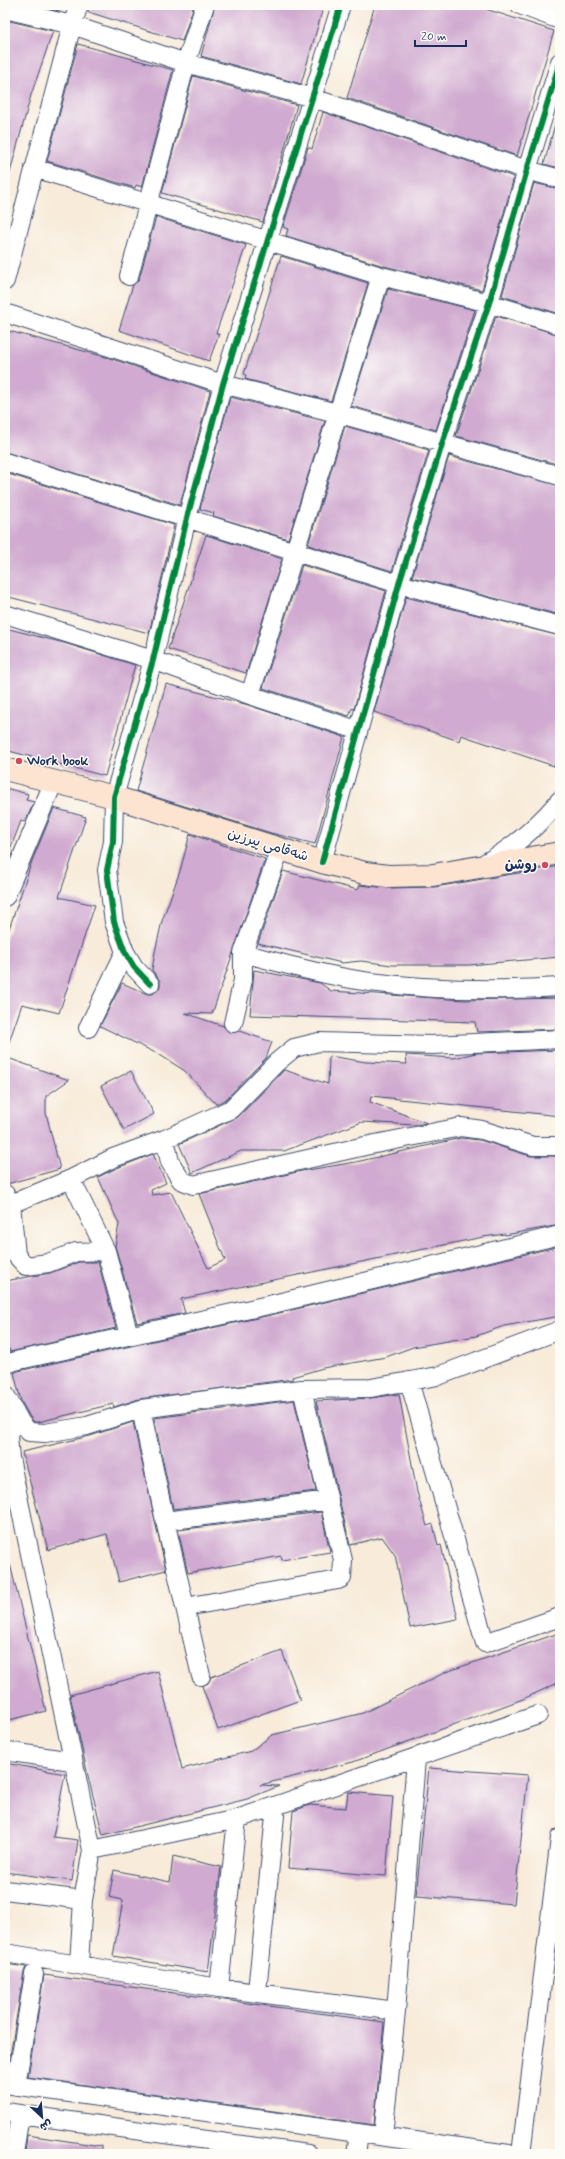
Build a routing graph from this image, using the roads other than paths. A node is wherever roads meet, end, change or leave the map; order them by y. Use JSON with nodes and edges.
{"nodes":[{"id":1,"x":78,"y":5,"type":"edge"},
{"id":2,"x":205,"y":5,"type":"edge"},
{"id":3,"x":341,"y":5,"type":"edge"},
{"id":4,"x":520,"y":5,"type":"edge"},
{"id":5,"x":5,"y":9,"type":"edge"},
{"id":6,"x":559,"y":17,"type":"edge"},
{"id":7,"x":72,"y":25,"type":"junction"},
{"id":8,"x":560,"y":62,"type":"edge"},
{"id":9,"x":186,"y":63,"type":"junction"},
{"id":10,"x":312,"y":98,"type":"junction"},
{"id":11,"x":34,"y":168,"type":"junction"},
{"id":12,"x":526,"y":170,"type":"junction"},
{"id":13,"x":560,"y":179,"type":"edge"},
{"id":14,"x":148,"y":205,"type":"junction"},
{"id":15,"x":267,"y":239,"type":"junction"},
{"id":16,"x":130,"y":276,"type":"dead end"},
{"id":17,"x":381,"y":276,"type":"junction"},
{"id":18,"x":5,"y":280,"type":"edge"},
{"id":19,"x":489,"y":303,"type":"junction"},
{"id":20,"x":5,"y":313,"type":"edge"},
{"id":21,"x":560,"y":324,"type":"edge"},
{"id":22,"x":223,"y":384,"type":"junction"},
{"id":23,"x":337,"y":413,"type":"junction"},
{"id":24,"x":442,"y":444,"type":"junction"},
{"id":25,"x":5,"y":462,"type":"edge"},
{"id":26,"x":560,"y":476,"type":"edge"},
{"id":27,"x":187,"y":518,"type":"junction"},
{"id":28,"x":293,"y":551,"type":"junction"},
{"id":29,"x":399,"y":584,"type":"junction"},
{"id":30,"x":5,"y":614,"type":"edge"},
{"id":31,"x":560,"y":626,"type":"edge"},
{"id":32,"x":153,"y":660,"type":"junction"},
{"id":33,"x":250,"y":695,"type":"junction"},
{"id":34,"x":357,"y":730,"type":"junction"},
{"id":35,"x":5,"y":769,"type":"edge"},
{"id":36,"x":54,"y":781,"type":"junction"},
{"id":37,"x":114,"y":797,"type":"junction"},
{"id":38,"x":560,"y":800,"type":"edge"},
{"id":39,"x":280,"y":849,"type":"junction"},
{"id":40,"x":560,"y":853,"type":"edge"},
{"id":41,"x":322,"y":862,"type":"junction"},
{"id":42,"x":481,"y":866,"type":"junction"},
{"id":43,"x":5,"y":897,"type":"edge"},
{"id":44,"x":124,"y":952,"type":"junction"},
{"id":45,"x":242,"y":953,"type":"junction"},
{"id":46,"x":150,"y":984,"type":"dead end"},
{"id":47,"x":560,"y":988,"type":"edge"},
{"id":48,"x":233,"y":1023,"type":"dead end"},
{"id":49,"x":88,"y":1028,"type":"dead end"},
{"id":50,"x":560,"y":1039,"type":"edge"},
{"id":51,"x":165,"y":1139,"type":"junction"},
{"id":52,"x":560,"y":1146,"type":"edge"},
{"id":53,"x":71,"y":1179,"type":"junction"},
{"id":54,"x":8,"y":1199,"type":"edge"},
{"id":55,"x":560,"y":1235,"type":"edge"},
{"id":56,"x":106,"y":1251,"type":"junction"},
{"id":57,"x":560,"y":1330,"type":"edge"},
{"id":58,"x":129,"y":1335,"type":"junction"},
{"id":59,"x":5,"y":1365,"type":"edge"},
{"id":60,"x":409,"y":1381,"type":"junction"},
{"id":61,"x":302,"y":1389,"type":"junction"},
{"id":62,"x":5,"y":1394,"type":"edge"},
{"id":63,"x":141,"y":1409,"type":"junction"},
{"id":64,"x":14,"y":1411,"type":"junction"},
{"id":65,"x":329,"y":1500,"type":"junction"},
{"id":66,"x":165,"y":1521,"type":"junction"},
{"id":67,"x":185,"y":1607,"type":"junction"},
{"id":68,"x":560,"y":1617,"type":"edge"},
{"id":69,"x":201,"y":1676,"type":"dead end"},
{"id":70,"x":538,"y":1715,"type":"dead end"},
{"id":71,"x":5,"y":1751,"type":"edge"},
{"id":72,"x":416,"y":1759,"type":"junction"},
{"id":73,"x":72,"y":1761,"type":"junction"},
{"id":74,"x":276,"y":1806,"type":"junction"},
{"id":75,"x":237,"y":1819,"type":"junction"},
{"id":76,"x":560,"y":1838,"type":"edge"},
{"id":77,"x":92,"y":1850,"type":"junction"},
{"id":78,"x":5,"y":1890,"type":"edge"},
{"id":79,"x":83,"y":1900,"type":"junction"},
{"id":80,"x":5,"y":1953,"type":"edge"},
{"id":81,"x":79,"y":1964,"type":"junction"},
{"id":82,"x":34,"y":1974,"type":"dead end"},
{"id":83,"x":220,"y":1988,"type":"junction"},
{"id":84,"x":257,"y":1991,"type":"junction"},
{"id":85,"x":396,"y":2010,"type":"junction"},
{"id":86,"x":10,"y":2085,"type":"edge"},
{"id":87,"x":12,"y":2113,"type":"edge"},
{"id":88,"x":359,"y":2133,"type":"junction"},
{"id":89,"x":383,"y":2136,"type":"junction"},
{"id":90,"x":14,"y":2154,"type":"edge"},
{"id":91,"x":308,"y":2154,"type":"edge"},
{"id":92,"x":356,"y":2154,"type":"edge"},
{"id":93,"x":509,"y":2154,"type":"edge"},
{"id":94,"x":521,"y":2154,"type":"edge"}],
"edges":[{"from":1,"to":7,"type":"street"},
{"from":2,"to":9,"type":"street"},
{"from":3,"to":10,"type":"street"},
{"from":4,"to":6,"type":"street"},
{"from":5,"to":7,"type":"street"},
{"from":7,"to":9,"type":"street"},
{"from":7,"to":11,"type":"street"},
{"from":8,"to":12,"type":"street"},
{"from":9,"to":10,"type":"street"},
{"from":9,"to":14,"type":"street"},
{"from":10,"to":12,"type":"street"},
{"from":10,"to":15,"type":"street"},
{"from":11,"to":14,"type":"street"},
{"from":11,"to":18,"type":"street"},
{"from":12,"to":13,"type":"street"},
{"from":12,"to":19,"type":"street"},
{"from":14,"to":15,"type":"street"},
{"from":14,"to":16,"type":"street"},
{"from":15,"to":17,"type":"street"},
{"from":15,"to":22,"type":"street"},
{"from":17,"to":19,"type":"street"},
{"from":17,"to":23,"type":"street"},
{"from":19,"to":21,"type":"street"},
{"from":19,"to":24,"type":"street"},
{"from":20,"to":22,"type":"street"},
{"from":22,"to":23,"type":"street"},
{"from":22,"to":27,"type":"street"},
{"from":23,"to":24,"type":"street"},
{"from":23,"to":28,"type":"street"},
{"from":24,"to":26,"type":"street"},
{"from":24,"to":29,"type":"street"},
{"from":25,"to":27,"type":"street"},
{"from":27,"to":28,"type":"street"},
{"from":27,"to":32,"type":"street"},
{"from":28,"to":29,"type":"street"},
{"from":28,"to":33,"type":"street"},
{"from":29,"to":31,"type":"street"},
{"from":29,"to":34,"type":"street"},
{"from":30,"to":32,"type":"street"},
{"from":32,"to":33,"type":"street"},
{"from":32,"to":37,"type":"street"},
{"from":33,"to":34,"type":"street"},
{"from":34,"to":41,"type":"street"},
{"from":35,"to":36,"type":"street","name":"شەقامی پیرزین"},
{"from":36,"to":37,"type":"street","name":"شەقامی پیرزین"},
{"from":36,"to":43,"type":"street"},
{"from":37,"to":39,"type":"street","name":"شەقامی پیرزین"},
{"from":37,"to":44,"type":"street"},
{"from":38,"to":42,"type":"street"},
{"from":39,"to":41,"type":"street","name":"شەقامی پیرزین"},
{"from":39,"to":45,"type":"street"},
{"from":40,"to":42,"type":"street","name":"شەقامی پیرزین"},
{"from":41,"to":42,"type":"street","name":"شەقامی پیرزین"},
{"from":44,"to":46,"type":"street"},
{"from":44,"to":49,"type":"street"},
{"from":45,"to":47,"type":"street"},
{"from":45,"to":48,"type":"street"},
{"from":50,"to":51,"type":"street"},
{"from":51,"to":52,"type":"street"},
{"from":51,"to":53,"type":"street"},
{"from":53,"to":54,"type":"street"},
{"from":53,"to":56,"type":"street"},
{"from":54,"to":56,"type":"street"},
{"from":55,"to":58,"type":"street"},
{"from":56,"to":58,"type":"street"},
{"from":57,"to":60,"type":"street"},
{"from":58,"to":59,"type":"street"},
{"from":60,"to":61,"type":"street"},
{"from":60,"to":68,"type":"street"},
{"from":61,"to":63,"type":"street"},
{"from":61,"to":65,"type":"street"},
{"from":62,"to":64,"type":"street"},
{"from":63,"to":64,"type":"street"},
{"from":63,"to":66,"type":"street"},
{"from":64,"to":73,"type":"street"},
{"from":65,"to":66,"type":"street"},
{"from":65,"to":67,"type":"street"},
{"from":66,"to":67,"type":"street"},
{"from":67,"to":69,"type":"street"},
{"from":70,"to":72,"type":"street"},
{"from":71,"to":73,"type":"street"},
{"from":72,"to":74,"type":"street"},
{"from":72,"to":85,"type":"street"},
{"from":73,"to":77,"type":"street"},
{"from":74,"to":75,"type":"street"},
{"from":74,"to":84,"type":"street"},
{"from":75,"to":77,"type":"street"},
{"from":75,"to":83,"type":"street"},
{"from":76,"to":94,"type":"street"},
{"from":77,"to":79,"type":"street"},
{"from":78,"to":79,"type":"street"},
{"from":79,"to":81,"type":"street"},
{"from":80,"to":81,"type":"street"},
{"from":81,"to":83,"type":"street"},
{"from":82,"to":86,"type":"street"},
{"from":83,"to":84,"type":"street"},
{"from":84,"to":85,"type":"street"},
{"from":85,"to":89,"type":"street"},
{"from":86,"to":88,"type":"street"},
{"from":87,"to":90,"type":"street"},
{"from":87,"to":91,"type":"street"},
{"from":88,"to":89,"type":"street"},
{"from":88,"to":92,"type":"street"},
{"from":89,"to":93,"type":"street"}]}
